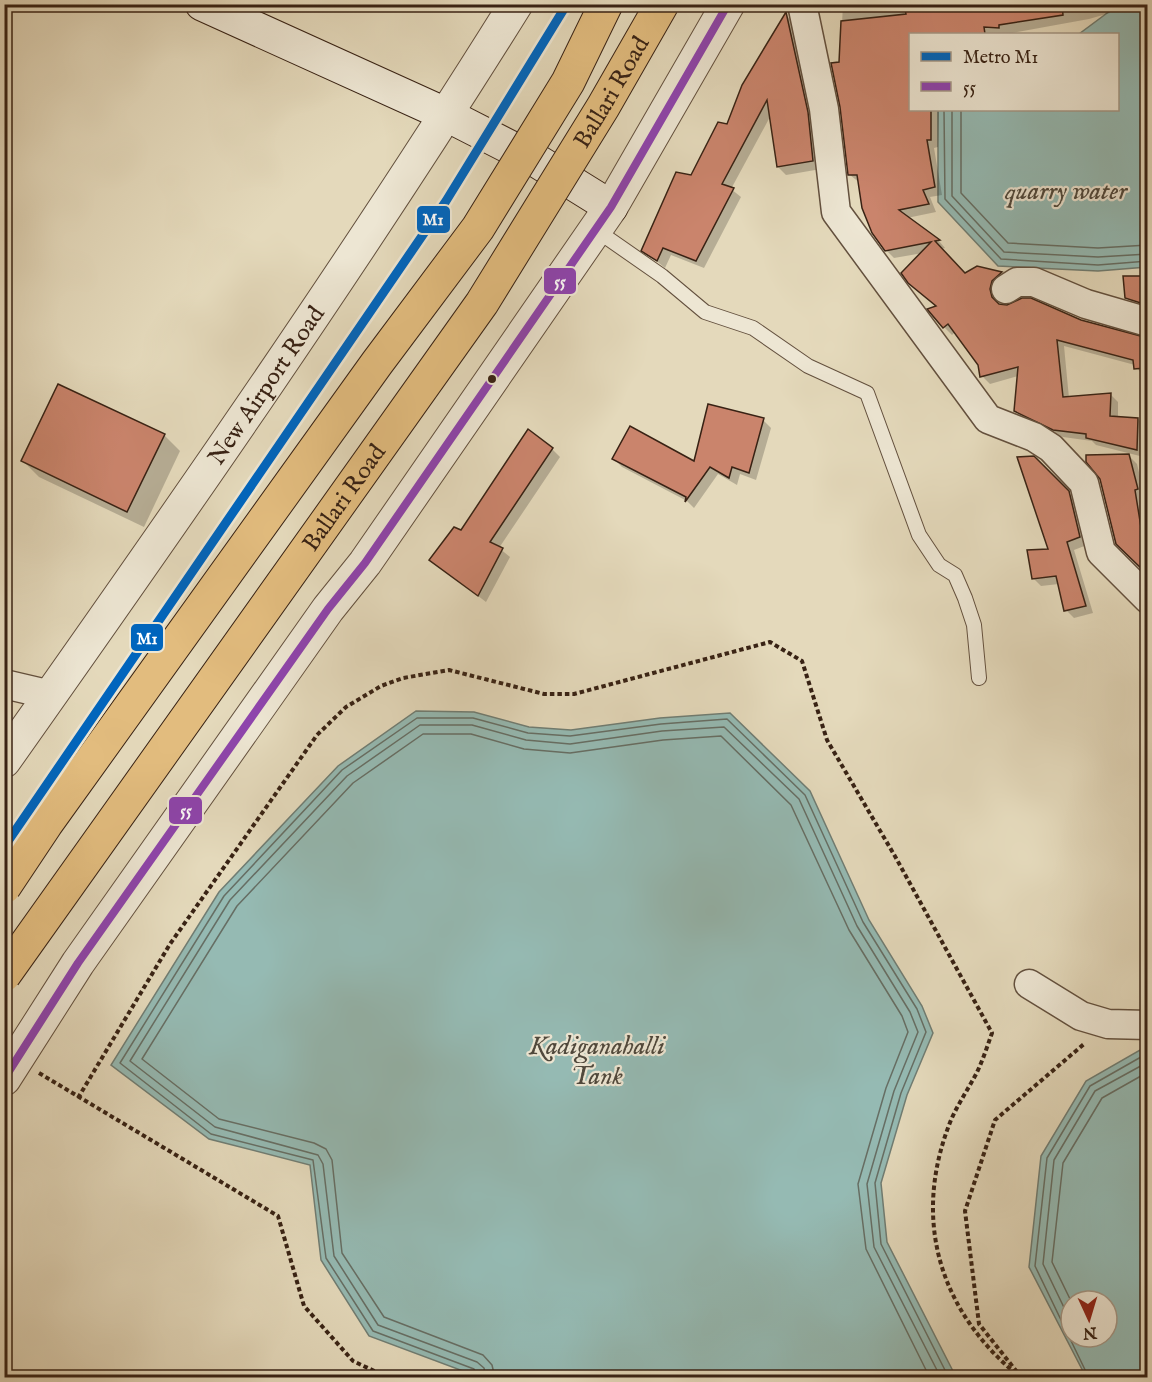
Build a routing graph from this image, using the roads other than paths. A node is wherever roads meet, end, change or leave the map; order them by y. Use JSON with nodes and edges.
{"nodes":[{"id":1,"x":202,"y":4,"type":"edge"},
{"id":2,"x":516,"y":4,"type":"edge"},
{"id":3,"x":606,"y":4,"type":"edge"},
{"id":4,"x":662,"y":4,"type":"edge"},
{"id":5,"x":728,"y":4,"type":"edge"},
{"id":6,"x":802,"y":4,"type":"edge"},
{"id":7,"x":447,"y":115,"type":"junction"},
{"id":8,"x":604,"y":218,"type":"junction"},
{"id":9,"x":1006,"y":288,"type":"dead end"},
{"id":10,"x":1148,"y":322,"type":"edge"},
{"id":11,"x":1148,"y":599,"type":"edge"},
{"id":12,"x":979,"y":678,"type":"dead end"},
{"id":13,"x":4,"y":684,"type":"edge"},
{"id":14,"x":51,"y":695,"type":"junction"},
{"id":15,"x":4,"y":761,"type":"edge"},
{"id":16,"x":4,"y":887,"type":"edge"},
{"id":17,"x":4,"y":975,"type":"edge"},
{"id":18,"x":1029,"y":984,"type":"dead end"},
{"id":19,"x":1148,"y":1025,"type":"edge"},
{"id":20,"x":11,"y":1069,"type":"edge"}],
"edges":[{"from":1,"to":7,"type":"street"},
{"from":2,"to":7,"type":"street","name":"New Airport Road"},
{"from":3,"to":16,"type":"highway","name":"Ballari Road","bridge":true},
{"from":4,"to":17,"type":"highway","name":"Ballari Road","bridge":true},
{"from":5,"to":8,"type":"street"},
{"from":6,"to":11,"type":"street"},
{"from":7,"to":8,"type":"street"},
{"from":7,"to":14,"type":"street","name":"New Airport Road"},
{"from":8,"to":12,"type":"lane"},
{"from":8,"to":20,"type":"street"},
{"from":9,"to":10,"type":"street"},
{"from":13,"to":14,"type":"street"},
{"from":14,"to":15,"type":"street","name":"New Airport Road"},
{"from":18,"to":19,"type":"street"}]}
